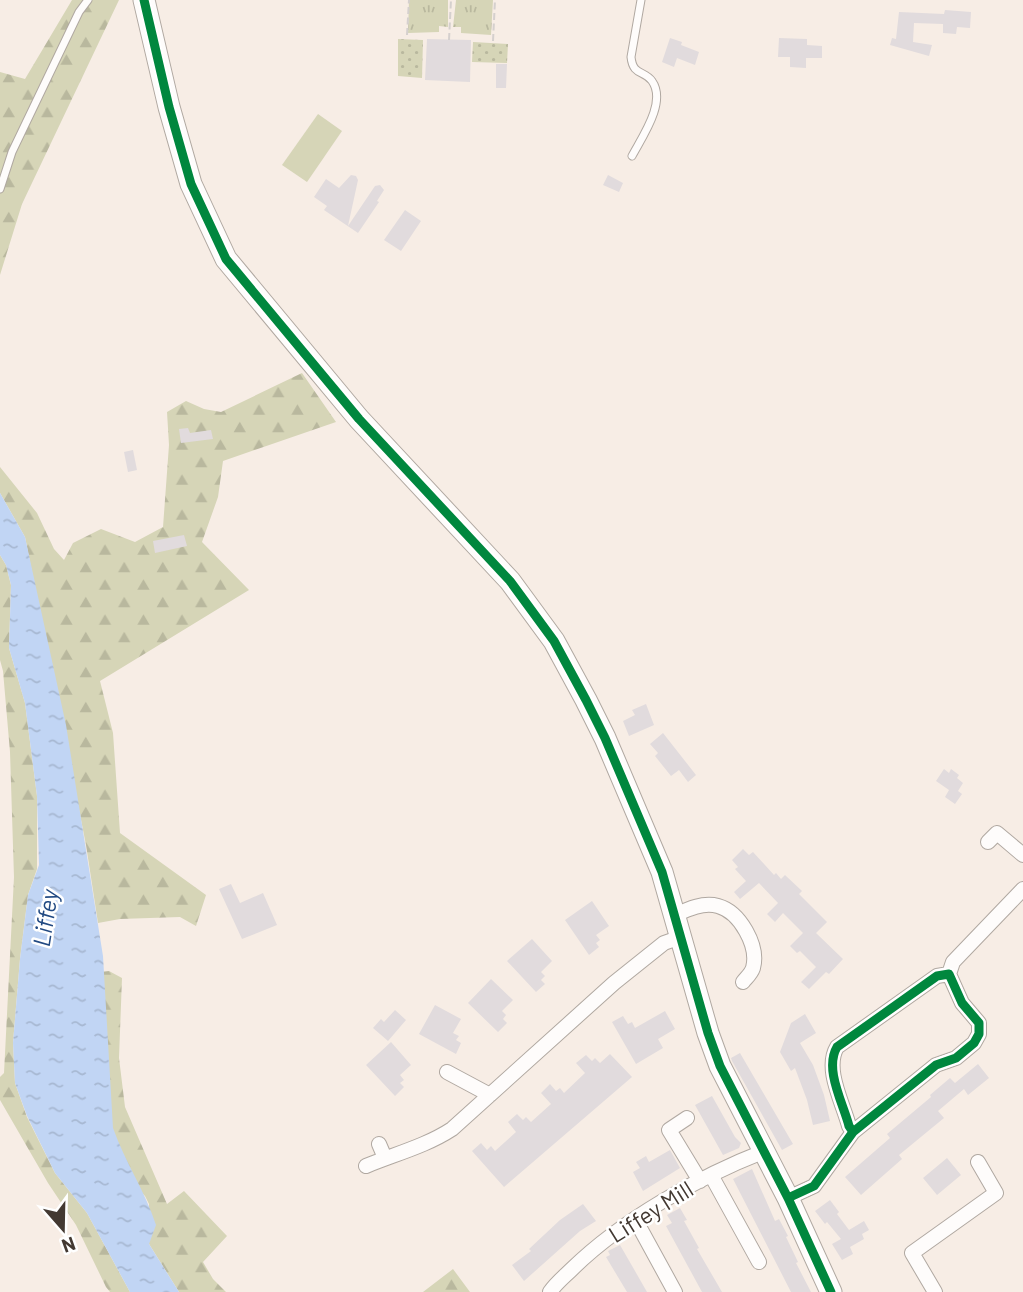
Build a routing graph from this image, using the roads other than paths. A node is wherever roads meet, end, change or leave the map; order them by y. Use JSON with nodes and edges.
{"nodes":[{"id":1,"x":88,"y":0,"type":"edge"},
{"id":2,"x":144,"y":0,"type":"edge"},
{"id":3,"x":641,"y":0,"type":"edge"},
{"id":4,"x":632,"y":156,"type":"dead end"},
{"id":5,"x":0,"y":189,"type":"edge"},
{"id":6,"x":988,"y":842,"type":"dead end"},
{"id":7,"x":1023,"y":855,"type":"edge"},
{"id":8,"x":1023,"y":889,"type":"edge"},
{"id":9,"x":675,"y":915,"type":"junction"},
{"id":10,"x":681,"y":937,"type":"junction"},
{"id":11,"x":949,"y":974,"type":"junction"},
{"id":12,"x":743,"y":982,"type":"dead end"},
{"id":13,"x":447,"y":1072,"type":"dead end"},
{"id":14,"x":490,"y":1095,"type":"junction"},
{"id":15,"x":687,"y":1118,"type":"dead end"},
{"id":16,"x":853,"y":1132,"type":"junction"},
{"id":17,"x":379,"y":1144,"type":"dead end"},
{"id":18,"x":765,"y":1151,"type":"junction"},
{"id":19,"x":385,"y":1158,"type":"junction"},
{"id":20,"x":978,"y":1162,"type":"dead end"},
{"id":21,"x":366,"y":1166,"type":"dead end"},
{"id":22,"x":705,"y":1178,"type":"junction"},
{"id":23,"x":788,"y":1198,"type":"junction"},
{"id":24,"x":635,"y":1219,"type":"junction"},
{"id":25,"x":759,"y":1262,"type":"dead end"},
{"id":26,"x":550,"y":1292,"type":"edge"},
{"id":27,"x":675,"y":1292,"type":"edge"},
{"id":28,"x":831,"y":1292,"type":"edge"},
{"id":29,"x":935,"y":1292,"type":"edge"}],
"edges":[{"from":1,"to":5,"type":"lane"},
{"from":2,"to":9,"type":"main road"},
{"from":3,"to":4,"type":"lane"},
{"from":6,"to":7,"type":"street"},
{"from":8,"to":11,"type":"street"},
{"from":9,"to":10,"type":"main road"},
{"from":9,"to":12,"type":"street"},
{"from":10,"to":14,"type":"street"},
{"from":10,"to":18,"type":"main road"},
{"from":11,"to":16,"type":"street"},
{"from":11,"to":16,"type":"street"},
{"from":13,"to":14,"type":"street"},
{"from":14,"to":19,"type":"street"},
{"from":15,"to":22,"type":"street"},
{"from":16,"to":23,"type":"street"},
{"from":17,"to":19,"type":"street"},
{"from":18,"to":22,"type":"street","name":"Liffey Mill"},
{"from":18,"to":23,"type":"main road"},
{"from":19,"to":21,"type":"street"},
{"from":20,"to":29,"type":"street"},
{"from":22,"to":24,"type":"street","name":"Liffey Mill"},
{"from":22,"to":25,"type":"street"},
{"from":23,"to":28,"type":"main road"},
{"from":24,"to":26,"type":"street","name":"Liffey Mill"},
{"from":24,"to":27,"type":"street"}]}
